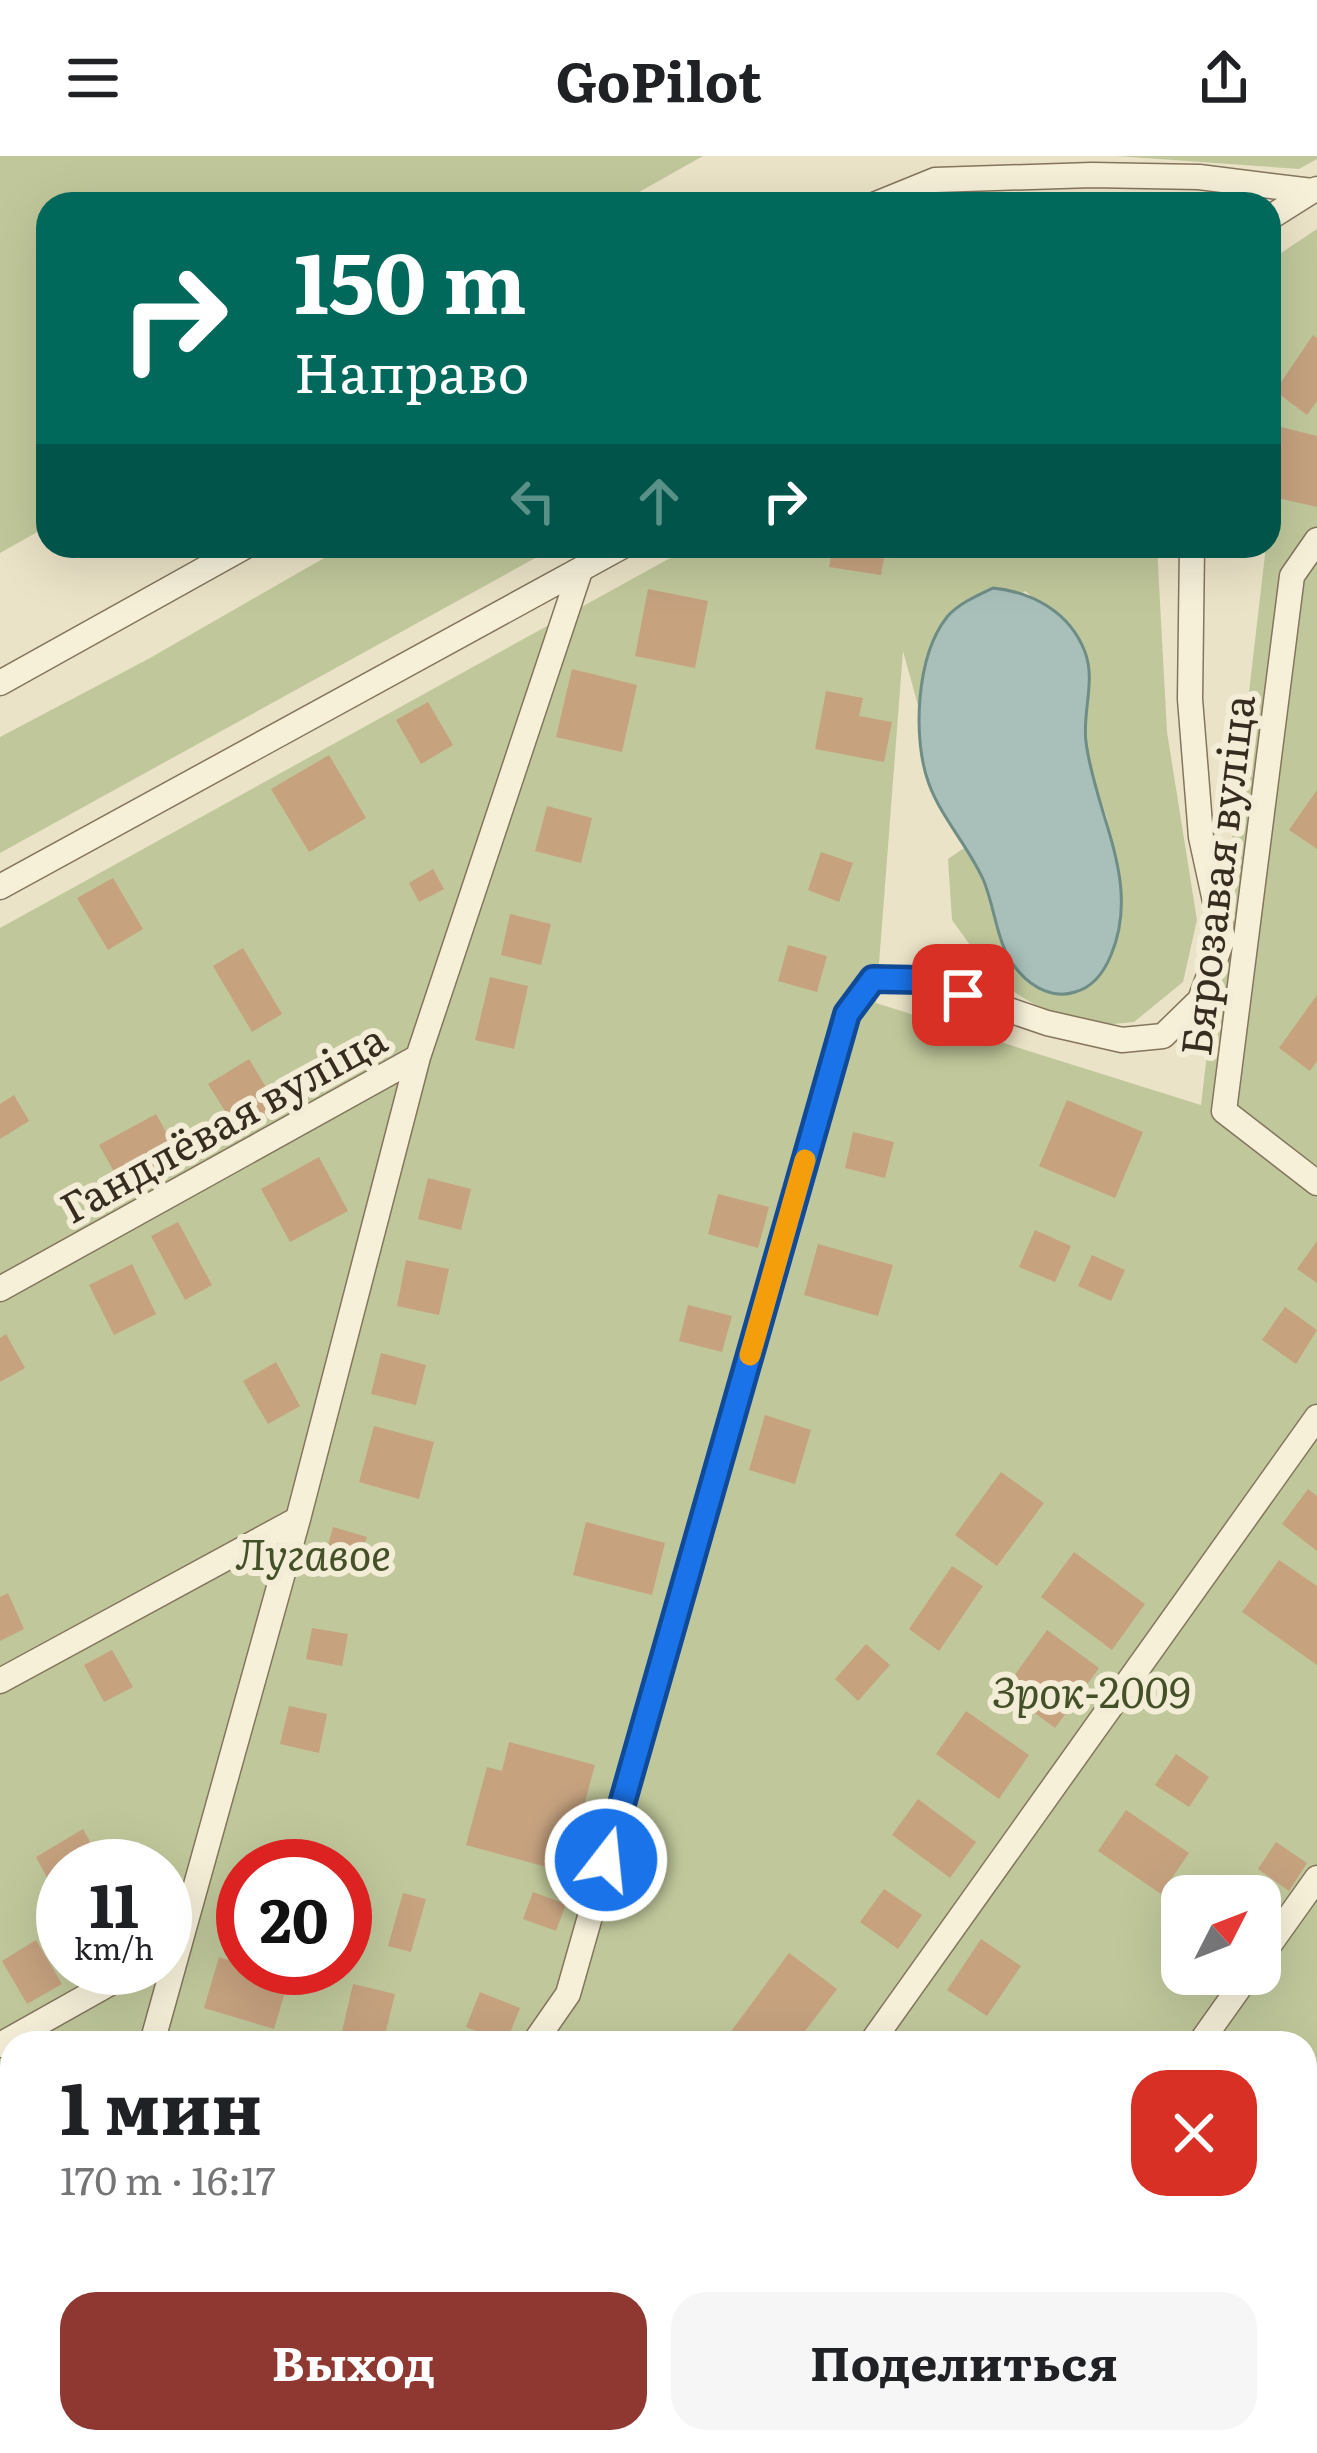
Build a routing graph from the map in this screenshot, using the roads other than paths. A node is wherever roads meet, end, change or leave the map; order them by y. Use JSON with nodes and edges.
{"nodes":[{"id":1,"x":1315,"y":190,"type":"edge"},
{"id":2,"x":906,"y":192,"type":"edge"},
{"id":3,"x":1281,"y":211,"type":"edge"},
{"id":4,"x":1317,"y":540,"type":"edge"},
{"id":5,"x":224,"y":558,"type":"edge"},
{"id":6,"x":602,"y":558,"type":"edge"},
{"id":7,"x":1192,"y":558,"type":"edge"},
{"id":8,"x":580,"y":571,"type":"junction"},
{"id":9,"x":0,"y":683,"type":"edge"},
{"id":10,"x":0,"y":886,"type":"edge"},
{"id":11,"x":418,"y":1057,"type":"junction"},
{"id":12,"x":1317,"y":1183,"type":"edge"},
{"id":13,"x":0,"y":1289,"type":"edge"},
{"id":14,"x":1317,"y":1417,"type":"edge"},
{"id":15,"x":298,"y":1519,"type":"junction"},
{"id":16,"x":0,"y":1682,"type":"edge"},
{"id":17,"x":1317,"y":1878,"type":"edge"},
{"id":18,"x":192,"y":1885,"type":"edge"},
{"id":19,"x":1281,"y":1929,"type":"edge"},
{"id":20,"x":89,"y":1995,"type":"edge"},
{"id":21,"x":163,"y":1995,"type":"edge"},
{"id":22,"x":1234,"y":1995,"type":"edge"},
{"id":23,"x":25,"y":2031,"type":"edge"},
{"id":24,"x":155,"y":2031,"type":"edge"},
{"id":25,"x":542,"y":2031,"type":"edge"},
{"id":26,"x":881,"y":2031,"type":"edge"},
{"id":27,"x":1209,"y":2031,"type":"edge"}],
"edges":[{"from":1,"to":2,"type":"lane"},
{"from":1,"to":3,"type":"lane"},
{"from":4,"to":12,"type":"lane","name":"Бярозавая вуліца"},
{"from":5,"to":9,"type":"lane"},
{"from":6,"to":8,"type":"lane"},
{"from":7,"to":25,"type":"lane"},
{"from":8,"to":10,"type":"lane"},
{"from":8,"to":11,"type":"lane"},
{"from":11,"to":13,"type":"lane","name":"Гандлёвая вуліца"},
{"from":11,"to":15,"type":"lane"},
{"from":14,"to":26,"type":"lane"},
{"from":15,"to":16,"type":"lane"},
{"from":15,"to":18,"type":"lane"},
{"from":17,"to":19,"type":"lane"},
{"from":20,"to":23,"type":"lane"},
{"from":21,"to":24,"type":"lane"},
{"from":22,"to":27,"type":"lane"}]}
